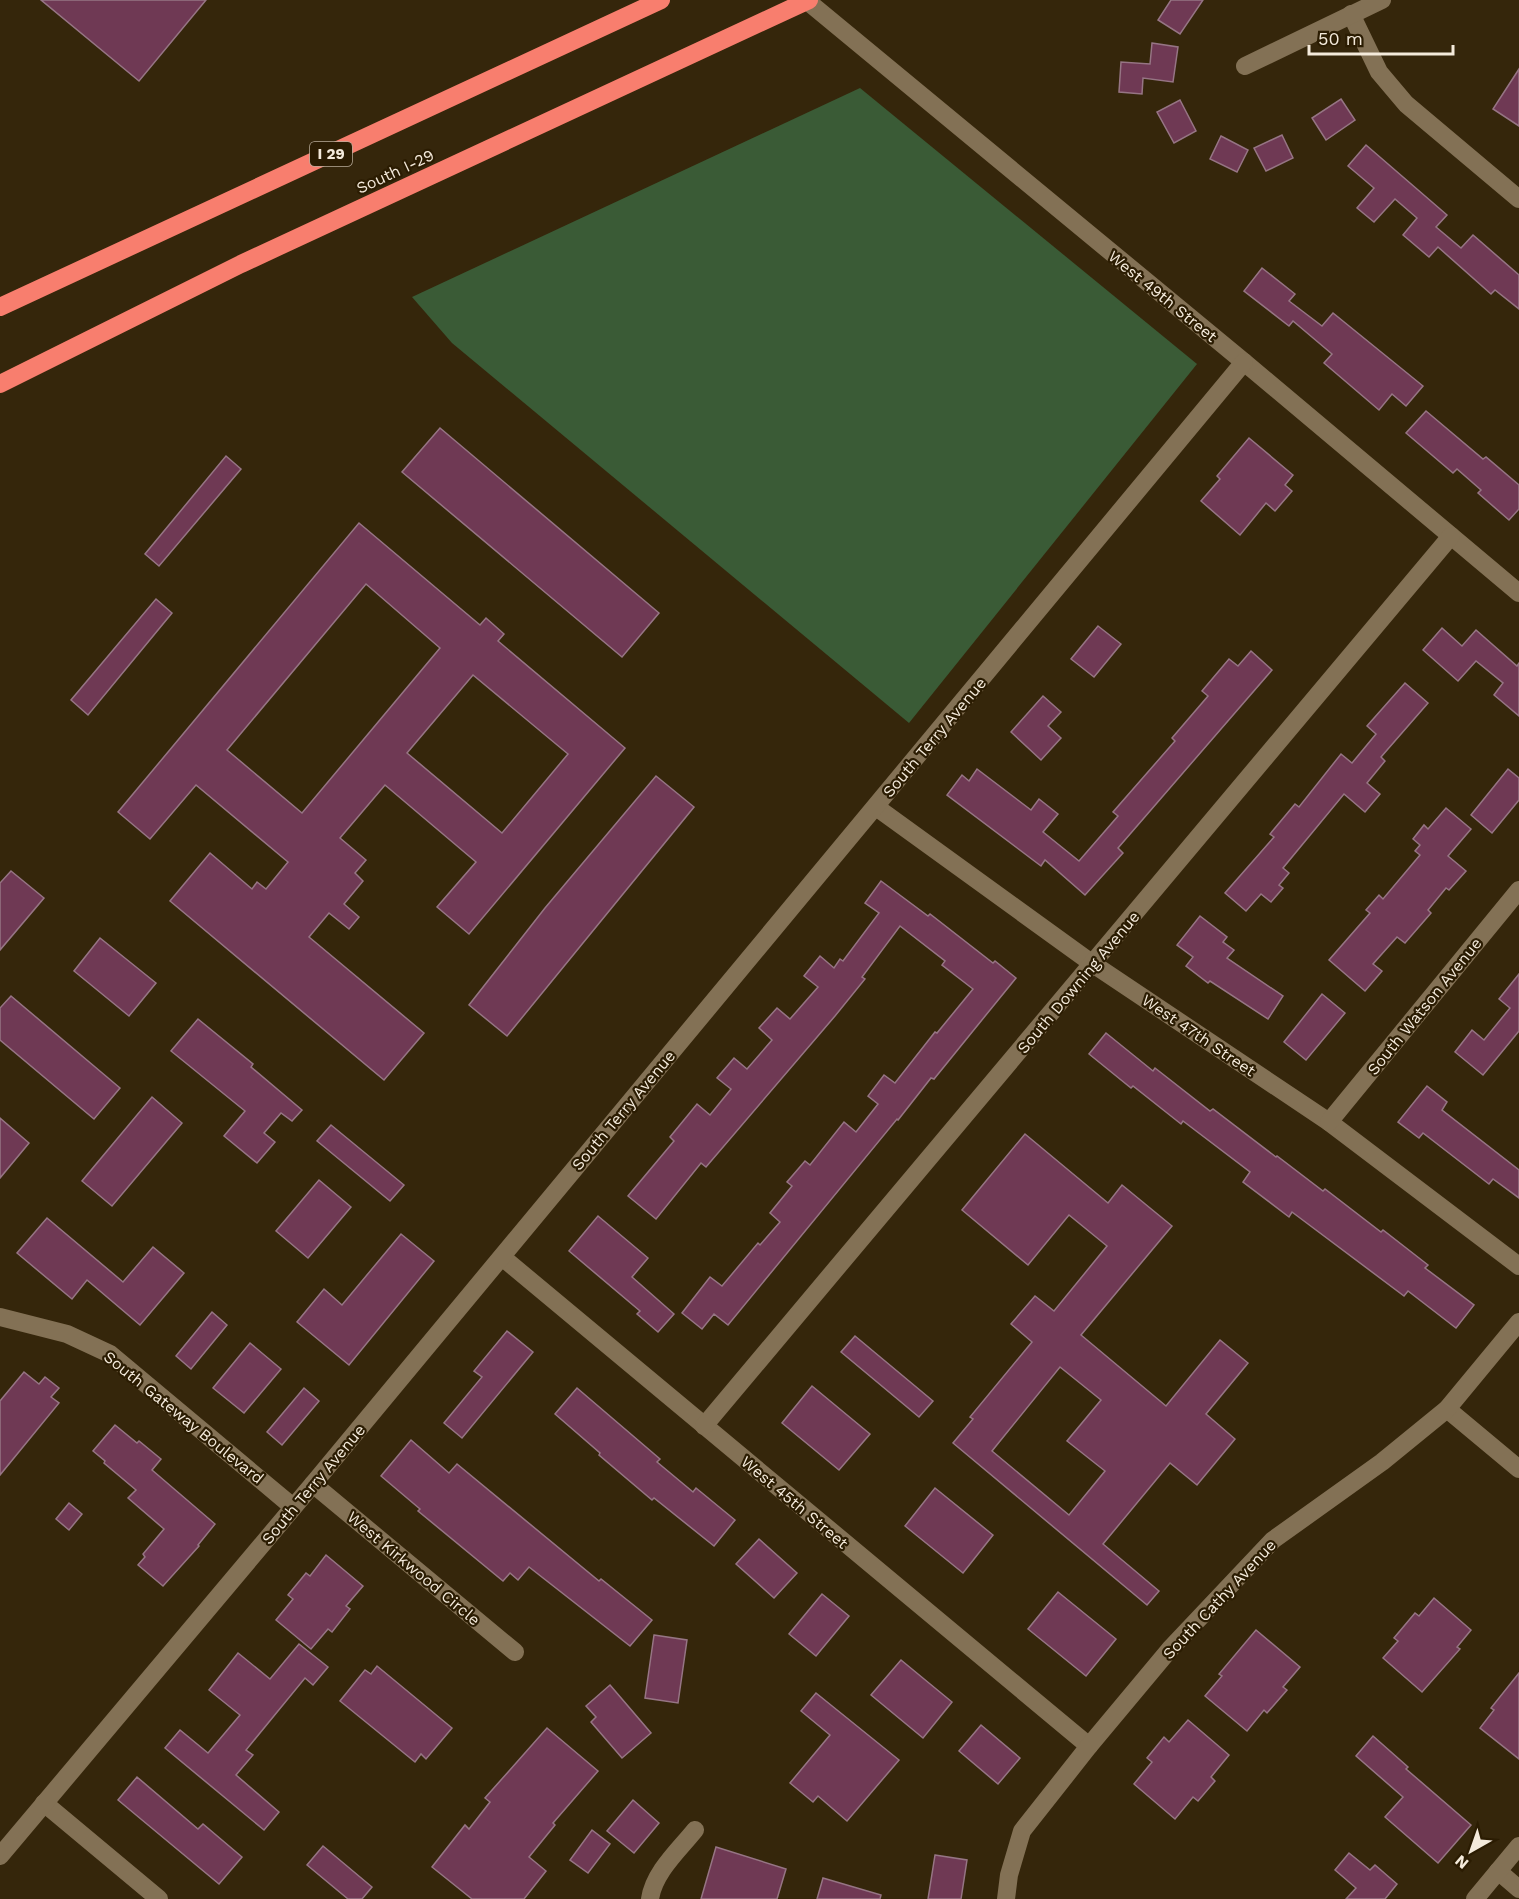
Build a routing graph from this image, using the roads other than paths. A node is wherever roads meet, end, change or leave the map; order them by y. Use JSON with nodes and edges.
{"nodes":[{"id":1,"x":662,"y":0,"type":"edge"},
{"id":2,"x":808,"y":0,"type":"edge"},
{"id":3,"x":1382,"y":0,"type":"edge"},
{"id":4,"x":1351,"y":15,"type":"junction"},
{"id":5,"x":1245,"y":66,"type":"dead end"},
{"id":6,"x":1519,"y":200,"type":"edge"},
{"id":7,"x":0,"y":307,"type":"edge"},
{"id":8,"x":1244,"y":362,"type":"junction"},
{"id":9,"x":0,"y":384,"type":"edge"},
{"id":10,"x":1451,"y":536,"type":"junction"},
{"id":11,"x":1519,"y":593,"type":"edge"},
{"id":12,"x":876,"y":807,"type":"junction"},
{"id":13,"x":1519,"y":890,"type":"edge"},
{"id":14,"x":1093,"y":964,"type":"junction"},
{"id":15,"x":1329,"y":1122,"type":"junction"},
{"id":16,"x":501,"y":1257,"type":"junction"},
{"id":17,"x":1519,"y":1266,"type":"edge"},
{"id":18,"x":0,"y":1317,"type":"edge"},
{"id":19,"x":1519,"y":1322,"type":"edge"},
{"id":20,"x":1447,"y":1409,"type":"junction"},
{"id":21,"x":704,"y":1426,"type":"junction"},
{"id":22,"x":1519,"y":1469,"type":"edge"},
{"id":23,"x":313,"y":1484,"type":"junction"},
{"id":24,"x":293,"y":1508,"type":"junction"},
{"id":25,"x":515,"y":1652,"type":"dead end"},
{"id":26,"x":1089,"y":1746,"type":"junction"},
{"id":27,"x":44,"y":1803,"type":"junction"},
{"id":28,"x":695,"y":1830,"type":"dead end"},
{"id":29,"x":1519,"y":1846,"type":"edge"},
{"id":30,"x":0,"y":1856,"type":"edge"},
{"id":31,"x":1498,"y":1871,"type":"junction"},
{"id":32,"x":1519,"y":1888,"type":"edge"},
{"id":33,"x":159,"y":1899,"type":"edge"},
{"id":34,"x":650,"y":1899,"type":"edge"},
{"id":35,"x":1006,"y":1899,"type":"edge"},
{"id":36,"x":1475,"y":1899,"type":"edge"}],
"edges":[{"from":1,"to":7,"type":"highway","number":"I 29"},
{"from":2,"to":8,"type":"street","name":"West 49th Street"},
{"from":2,"to":9,"type":"highway","name":"South I-29"},
{"from":3,"to":4,"type":"street"},
{"from":4,"to":5,"type":"street"},
{"from":4,"to":6,"type":"street"},
{"from":8,"to":10,"type":"street","name":"West 49th Street"},
{"from":8,"to":12,"type":"street","name":"South Terry Avenue"},
{"from":10,"to":11,"type":"street","name":"West 49th Street"},
{"from":10,"to":14,"type":"street","name":"South Downing Avenue"},
{"from":12,"to":14,"type":"street","name":"West 47th Street"},
{"from":12,"to":16,"type":"street","name":"South Terry Avenue"},
{"from":13,"to":15,"type":"street","name":"South Watson Avenue"},
{"from":14,"to":15,"type":"street","name":"West 47th Street"},
{"from":14,"to":21,"type":"street","name":"South Downing Avenue"},
{"from":15,"to":17,"type":"street","name":"West 47th Street"},
{"from":16,"to":21,"type":"street","name":"West 45th Street"},
{"from":16,"to":23,"type":"street","name":"South Terry Avenue"},
{"from":18,"to":24,"type":"street","name":"South Gateway Boulevard"},
{"from":19,"to":20,"type":"street","name":"South Cathy Avenue"},
{"from":20,"to":22,"type":"street"},
{"from":20,"to":26,"type":"street","name":"South Cathy Avenue"},
{"from":21,"to":26,"type":"street","name":"West 45th Street"},
{"from":23,"to":24,"type":"street","name":"South Terry Avenue"},
{"from":23,"to":25,"type":"street","name":"West Kirkwood Circle"},
{"from":24,"to":27,"type":"street","name":"South Terry Avenue"},
{"from":26,"to":35,"type":"street","name":"South Cathy Avenue"},
{"from":27,"to":30,"type":"street","name":"South Terry Avenue"},
{"from":27,"to":33,"type":"street"},
{"from":28,"to":34,"type":"street"},
{"from":29,"to":31,"type":"street"},
{"from":31,"to":32,"type":"street"},
{"from":31,"to":36,"type":"street"}]}
